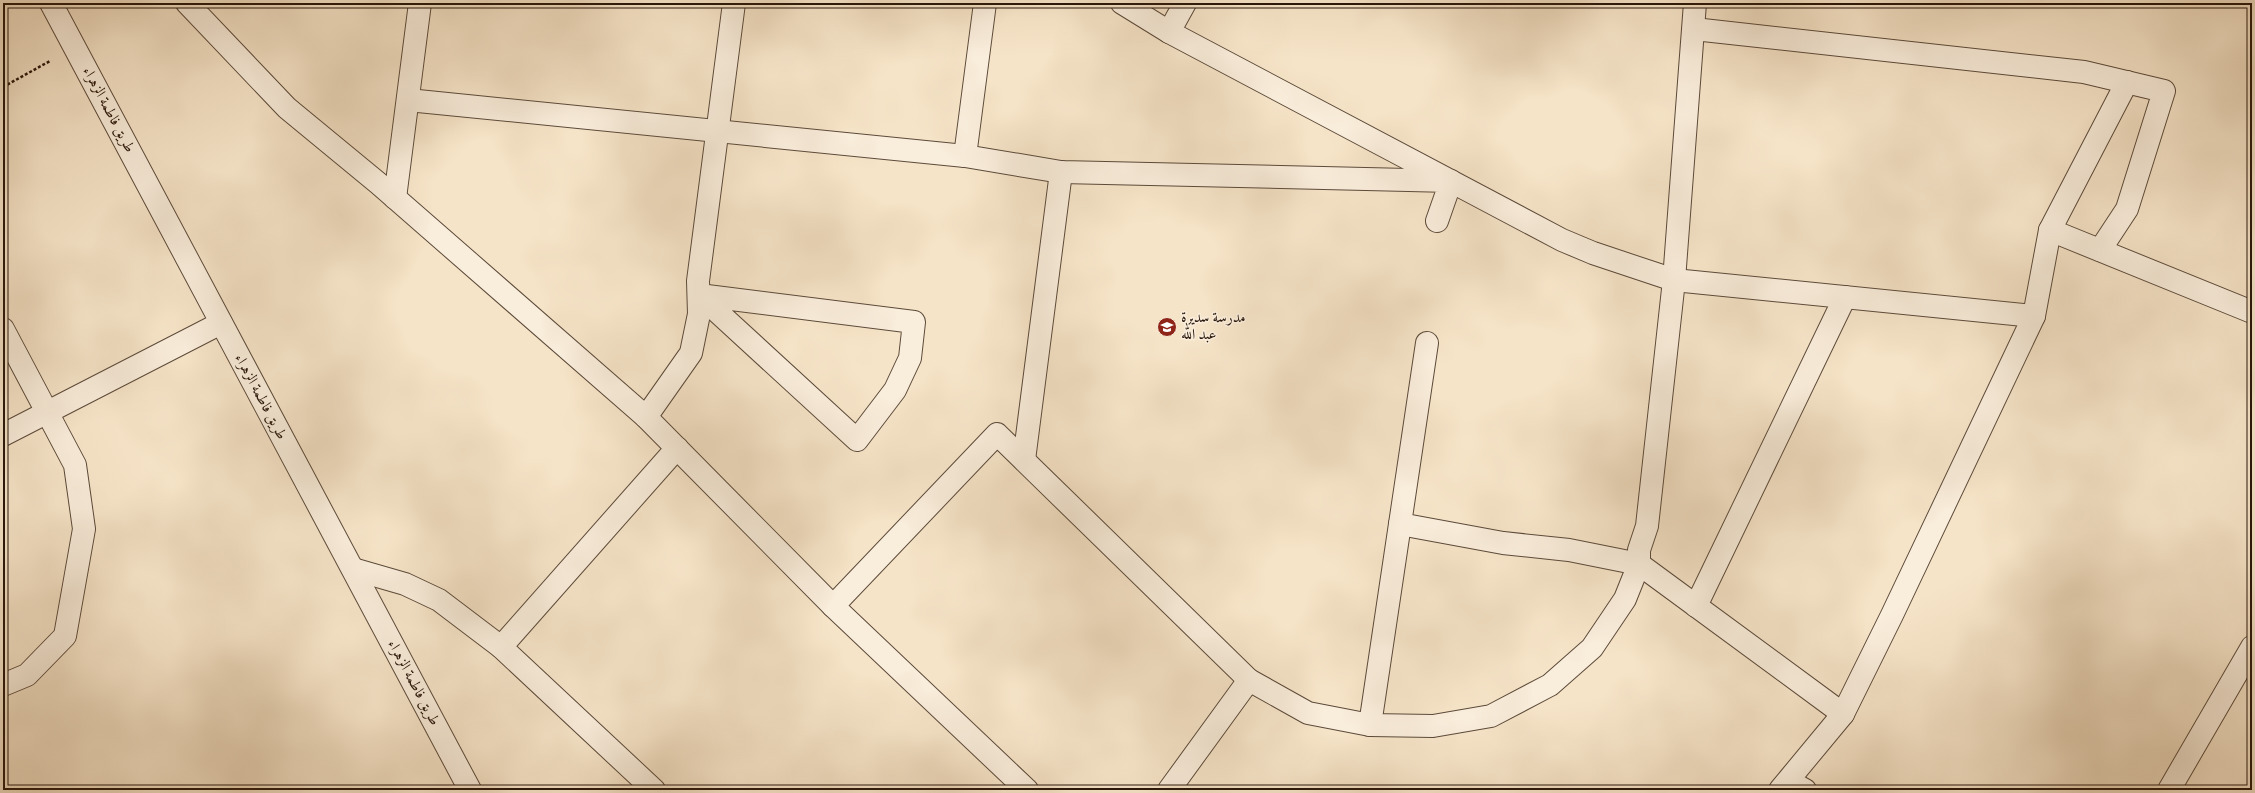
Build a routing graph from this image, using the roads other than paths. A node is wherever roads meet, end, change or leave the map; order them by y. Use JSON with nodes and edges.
{"nodes":[{"id":1,"x":51,"y":3,"type":"edge"},
{"id":2,"x":187,"y":3,"type":"edge"},
{"id":3,"x":420,"y":3,"type":"edge"},
{"id":4,"x":734,"y":3,"type":"edge"},
{"id":5,"x":985,"y":3,"type":"edge"},
{"id":6,"x":1122,"y":3,"type":"edge"},
{"id":7,"x":1185,"y":3,"type":"edge"},
{"id":8,"x":1695,"y":3,"type":"edge"},
{"id":9,"x":1694,"y":29,"type":"junction"},
{"id":10,"x":1169,"y":32,"type":"junction"},
{"id":11,"x":2127,"y":82,"type":"junction"},
{"id":12,"x":408,"y":100,"type":"junction"},
{"id":13,"x":718,"y":130,"type":"junction"},
{"id":14,"x":965,"y":156,"type":"junction"},
{"id":15,"x":1061,"y":172,"type":"junction"},
{"id":16,"x":1451,"y":181,"type":"junction"},
{"id":17,"x":395,"y":198,"type":"junction"},
{"id":18,"x":1437,"y":221,"type":"dead end"},
{"id":19,"x":2050,"y":230,"type":"junction"},
{"id":20,"x":2100,"y":250,"type":"junction"},
{"id":21,"x":1674,"y":280,"type":"junction"},
{"id":22,"x":698,"y":295,"type":"junction"},
{"id":23,"x":1845,"y":297,"type":"junction"},
{"id":24,"x":2252,"y":312,"type":"edge"},
{"id":25,"x":2034,"y":316,"type":"junction"},
{"id":26,"x":221,"y":323,"type":"junction"},
{"id":27,"x":3,"y":329,"type":"edge"},
{"id":28,"x":1427,"y":343,"type":"dead end"},
{"id":29,"x":47,"y":411,"type":"junction"},
{"id":30,"x":646,"y":417,"type":"junction"},
{"id":31,"x":3,"y":435,"type":"edge"},
{"id":32,"x":677,"y":448,"type":"junction"},
{"id":33,"x":1024,"y":460,"type":"junction"},
{"id":34,"x":1400,"y":524,"type":"junction"},
{"id":35,"x":1639,"y":564,"type":"junction"},
{"id":36,"x":353,"y":569,"type":"junction"},
{"id":37,"x":833,"y":606,"type":"junction"},
{"id":38,"x":1696,"y":606,"type":"junction"},
{"id":39,"x":501,"y":647,"type":"junction"},
{"id":40,"x":2252,"y":647,"type":"edge"},
{"id":41,"x":1249,"y":680,"type":"junction"},
{"id":42,"x":3,"y":685,"type":"edge"},
{"id":43,"x":1843,"y":714,"type":"junction"},
{"id":44,"x":1370,"y":725,"type":"junction"},
{"id":45,"x":1791,"y":787,"type":"edge"},
{"id":46,"x":470,"y":790,"type":"edge"},
{"id":47,"x":654,"y":790,"type":"edge"},
{"id":48,"x":1027,"y":790,"type":"edge"},
{"id":49,"x":1169,"y":790,"type":"edge"},
{"id":50,"x":2169,"y":790,"type":"edge"}],
"edges":[{"from":1,"to":26,"type":"street","name":"طريق فاطمة الزهراء"},
{"from":2,"to":17,"type":"street"},
{"from":3,"to":12,"type":"street"},
{"from":4,"to":13,"type":"street"},
{"from":5,"to":14,"type":"street"},
{"from":6,"to":10,"type":"street"},
{"from":7,"to":10,"type":"street"},
{"from":8,"to":9,"type":"street"},
{"from":9,"to":11,"type":"street"},
{"from":9,"to":21,"type":"street"},
{"from":10,"to":16,"type":"street"},
{"from":11,"to":19,"type":"street"},
{"from":11,"to":20,"type":"street"},
{"from":12,"to":13,"type":"street"},
{"from":12,"to":17,"type":"street"},
{"from":13,"to":14,"type":"street"},
{"from":13,"to":22,"type":"street"},
{"from":14,"to":15,"type":"street"},
{"from":15,"to":16,"type":"street"},
{"from":15,"to":33,"type":"street"},
{"from":16,"to":18,"type":"street"},
{"from":16,"to":21,"type":"street"},
{"from":17,"to":30,"type":"street"},
{"from":19,"to":20,"type":"street"},
{"from":19,"to":25,"type":"street"},
{"from":20,"to":24,"type":"street"},
{"from":21,"to":23,"type":"street"},
{"from":21,"to":35,"type":"street"},
{"from":22,"to":22,"type":"street"},
{"from":22,"to":30,"type":"street"},
{"from":23,"to":25,"type":"street"},
{"from":23,"to":38,"type":"street"},
{"from":25,"to":43,"type":"street"},
{"from":26,"to":29,"type":"street"},
{"from":26,"to":36,"type":"street","name":"طريق فاطمة الزهراء"},
{"from":27,"to":29,"type":"street"},
{"from":28,"to":34,"type":"street"},
{"from":29,"to":31,"type":"street"},
{"from":29,"to":42,"type":"street"},
{"from":30,"to":32,"type":"street"},
{"from":32,"to":37,"type":"street"},
{"from":32,"to":39,"type":"street"},
{"from":33,"to":37,"type":"street"},
{"from":33,"to":41,"type":"street"},
{"from":34,"to":35,"type":"street"},
{"from":34,"to":44,"type":"street"},
{"from":35,"to":38,"type":"street"},
{"from":35,"to":44,"type":"street"},
{"from":36,"to":39,"type":"street"},
{"from":36,"to":46,"type":"street","name":"طريق فاطمة الزهراء"},
{"from":37,"to":48,"type":"street"},
{"from":38,"to":43,"type":"street"},
{"from":39,"to":47,"type":"street"},
{"from":40,"to":50,"type":"street"},
{"from":41,"to":44,"type":"street"},
{"from":41,"to":49,"type":"street"},
{"from":43,"to":45,"type":"street"}]}
